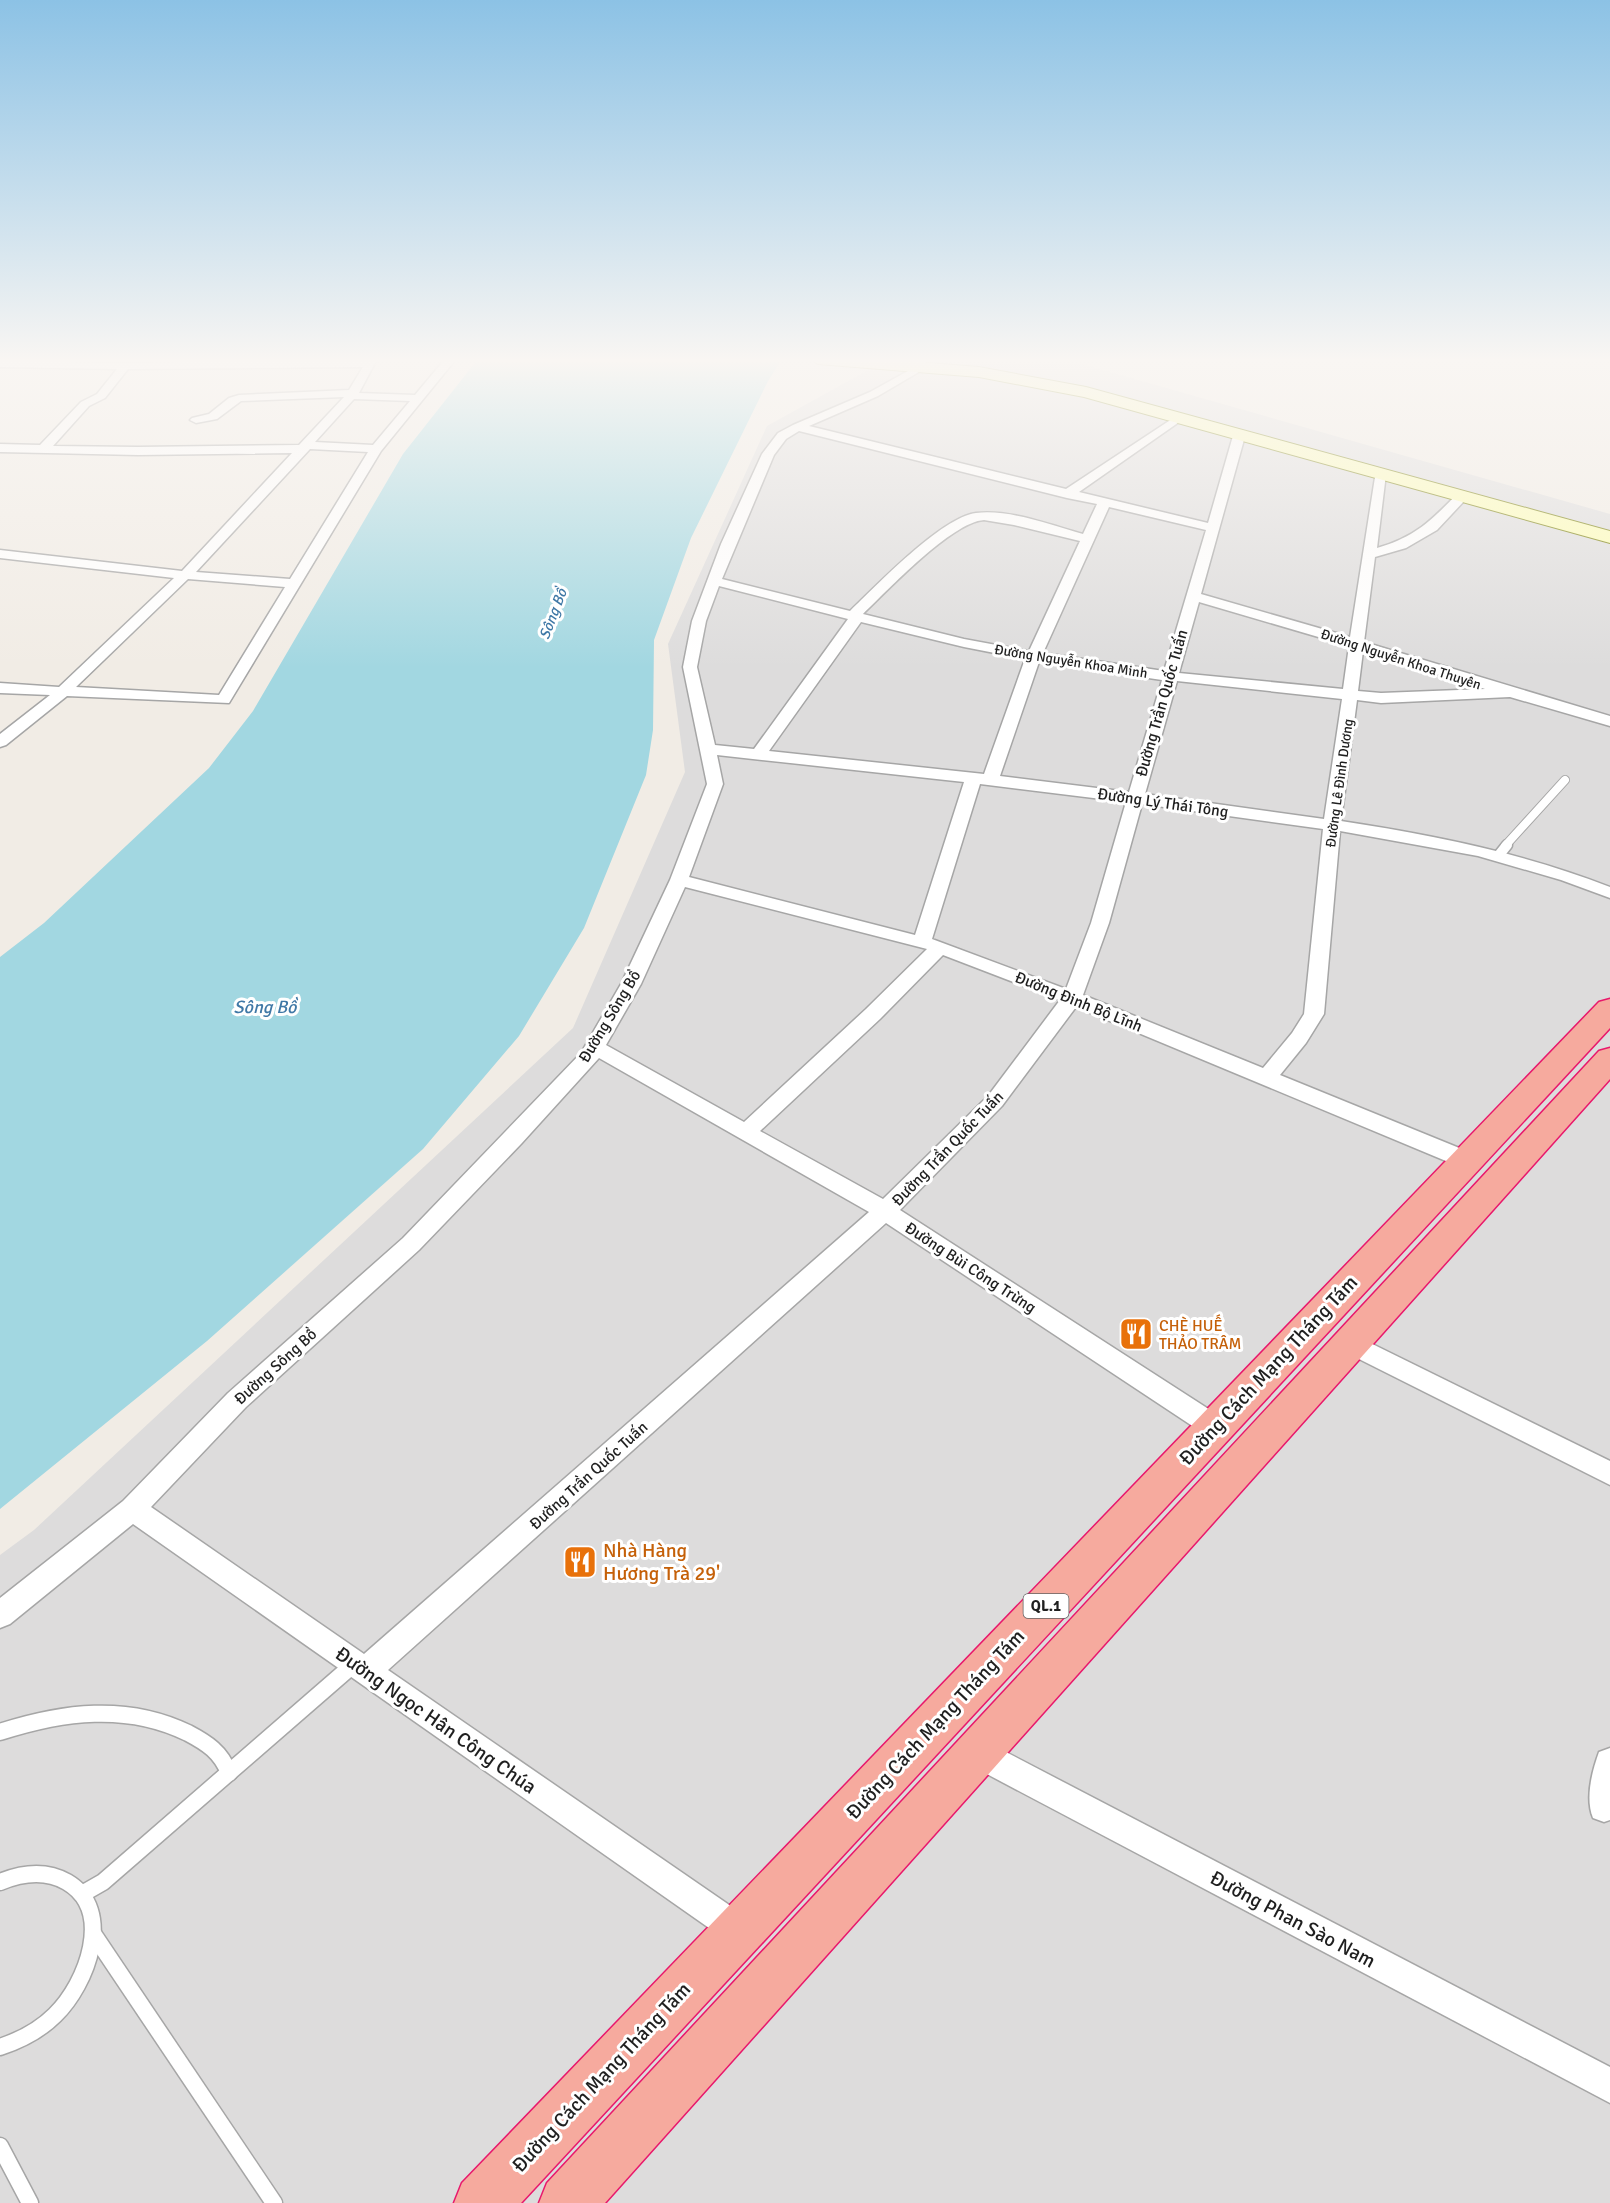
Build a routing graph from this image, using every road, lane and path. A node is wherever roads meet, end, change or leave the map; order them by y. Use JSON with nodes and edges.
{"nodes":[{"id":1,"x":292,"y":462,"type":"edge"},
{"id":2,"x":368,"y":462,"type":"edge"},
{"id":3,"x":765,"y":462,"type":"edge"},
{"id":4,"x":937,"y":462,"type":"edge"},
{"id":5,"x":1114,"y":462,"type":"edge"},
{"id":6,"x":1231,"y":462,"type":"edge"},
{"id":7,"x":1335,"y":462,"type":"edge"},
{"id":8,"x":1380,"y":474,"type":"junction"},
{"id":9,"x":1067,"y":494,"type":"junction"},
{"id":10,"x":1462,"y":496,"type":"junction"},
{"id":11,"x":1104,"y":503,"type":"junction"},
{"id":12,"x":1212,"y":528,"type":"junction"},
{"id":13,"x":1610,"y":537,"type":"edge"},
{"id":14,"x":1088,"y":539,"type":"junction"},
{"id":15,"x":0,"y":554,"type":"edge"},
{"id":16,"x":1370,"y":554,"type":"junction"},
{"id":17,"x":185,"y":575,"type":"junction"},
{"id":18,"x":714,"y":581,"type":"junction"},
{"id":19,"x":295,"y":584,"type":"junction"},
{"id":20,"x":1192,"y":596,"type":"junction"},
{"id":21,"x":855,"y":616,"type":"junction"},
{"id":22,"x":1358,"y":645,"type":"junction"},
{"id":23,"x":1034,"y":656,"type":"junction"},
{"id":24,"x":1169,"y":676,"type":"junction"},
{"id":25,"x":0,"y":688,"type":"edge"},
{"id":26,"x":61,"y":693,"type":"junction"},
{"id":27,"x":1507,"y":693,"type":"junction"},
{"id":28,"x":1351,"y":696,"type":"junction"},
{"id":29,"x":1610,"y":722,"type":"edge"},
{"id":30,"x":0,"y":742,"type":"edge"},
{"id":31,"x":709,"y":749,"type":"junction"},
{"id":32,"x":759,"y":754,"type":"junction"},
{"id":33,"x":982,"y":779,"type":"junction"},
{"id":34,"x":1565,"y":780,"type":"dead end"},
{"id":35,"x":1134,"y":797,"type":"junction"},
{"id":36,"x":1332,"y":825,"type":"junction"},
{"id":37,"x":1499,"y":855,"type":"junction"},
{"id":38,"x":679,"y":880,"type":"junction"},
{"id":39,"x":1610,"y":893,"type":"edge"},
{"id":40,"x":931,"y":945,"type":"junction"},
{"id":41,"x":1072,"y":998,"type":"junction"},
{"id":42,"x":1610,"y":1009,"type":"edge"},
{"id":43,"x":595,"y":1047,"type":"junction"},
{"id":44,"x":1610,"y":1059,"type":"edge"},
{"id":45,"x":1266,"y":1077,"type":"junction"},
{"id":46,"x":746,"y":1132,"type":"junction"},
{"id":47,"x":1466,"y":1160,"type":"junction"},
{"id":48,"x":885,"y":1211,"type":"junction"},
{"id":49,"x":1350,"y":1343,"type":"junction"},
{"id":50,"x":1215,"y":1427,"type":"junction"},
{"id":51,"x":1610,"y":1474,"type":"edge"},
{"id":52,"x":132,"y":1509,"type":"junction"},
{"id":53,"x":0,"y":1615,"type":"edge"},
{"id":54,"x":360,"y":1667,"type":"junction"},
{"id":55,"x":0,"y":1732,"type":"edge"},
{"id":56,"x":977,"y":1752,"type":"junction"},
{"id":57,"x":1610,"y":1763,"type":"edge"},
{"id":58,"x":229,"y":1773,"type":"junction"},
{"id":59,"x":1604,"y":1807,"type":"dead end"},
{"id":60,"x":0,"y":1882,"type":"edge"},
{"id":61,"x":82,"y":1894,"type":"junction"},
{"id":62,"x":740,"y":1930,"type":"junction"},
{"id":63,"x":94,"y":1935,"type":"junction"},
{"id":64,"x":0,"y":2047,"type":"edge"},
{"id":65,"x":1610,"y":2086,"type":"edge"},
{"id":66,"x":0,"y":2146,"type":"edge"},
{"id":67,"x":30,"y":2203,"type":"edge"},
{"id":68,"x":274,"y":2203,"type":"edge"},
{"id":69,"x":482,"y":2203,"type":"edge"},
{"id":70,"x":567,"y":2203,"type":"edge"}],
"edges":[{"from":1,"to":17,"type":"street"},
{"from":2,"to":19,"type":"street"},
{"from":3,"to":18,"type":"street","name":"Đường Sông Bồ"},
{"from":4,"to":9,"type":"street"},
{"from":5,"to":9,"type":"street"},
{"from":6,"to":12,"type":"street","name":"Đường Trần Quốc Tuấn"},
{"from":7,"to":8,"type":"main road"},
{"from":8,"to":10,"type":"main road"},
{"from":8,"to":16,"type":"street","name":"Đường Lê Đình Dương"},
{"from":9,"to":11,"type":"street"},
{"from":10,"to":13,"type":"main road"},
{"from":10,"to":16,"type":"street"},
{"from":11,"to":12,"type":"street"},
{"from":11,"to":14,"type":"street"},
{"from":12,"to":20,"type":"street","name":"Đường Trần Quốc Tuấn"},
{"from":14,"to":21,"type":"street"},
{"from":14,"to":23,"type":"street"},
{"from":15,"to":17,"type":"street"},
{"from":16,"to":22,"type":"street","name":"Đường Lê Đình Dương"},
{"from":17,"to":19,"type":"street"},
{"from":17,"to":26,"type":"street"},
{"from":18,"to":21,"type":"street","name":"Đường Nguyễn Khoa Minh"},
{"from":18,"to":31,"type":"street","name":"Đường Sông Bồ"},
{"from":19,"to":26,"type":"street"},
{"from":20,"to":22,"type":"street","name":"Đường Nguyễn Khoa Thuyên"},
{"from":20,"to":24,"type":"street","name":"Đường Trần Quốc Tuấn"},
{"from":21,"to":23,"type":"street","name":"Đường Nguyễn Khoa Minh"},
{"from":21,"to":32,"type":"street"},
{"from":22,"to":27,"type":"street","name":"Đường Nguyễn Khoa Thuyên"},
{"from":22,"to":28,"type":"street","name":"Đường Lê Đình Dương"},
{"from":23,"to":24,"type":"street","name":"Đường Nguyễn Khoa Minh"},
{"from":23,"to":33,"type":"street"},
{"from":24,"to":28,"type":"street","name":"Đường Nguyễn Khoa Minh"},
{"from":24,"to":35,"type":"street","name":"Đường Trần Quốc Tuấn"},
{"from":25,"to":26,"type":"street"},
{"from":26,"to":30,"type":"street"},
{"from":27,"to":28,"type":"street","name":"Đường Nguyễn Khoa Minh"},
{"from":27,"to":29,"type":"street","name":"Đường Nguyễn Khoa Thuyên"},
{"from":28,"to":36,"type":"street","name":"Đường Lê Đình Dương"},
{"from":31,"to":32,"type":"street","name":"Đường Lý Thái Tông"},
{"from":31,"to":38,"type":"street","name":"Đường Sông Bồ"},
{"from":32,"to":33,"type":"street","name":"Đường Lý Thái Tông"},
{"from":33,"to":35,"type":"street","name":"Đường Lý Thái Tông"},
{"from":33,"to":40,"type":"street"},
{"from":34,"to":37,"type":"lane"},
{"from":35,"to":36,"type":"street","name":"Đường Lý Thái Tông"},
{"from":35,"to":41,"type":"street","name":"Đường Trần Quốc Tuấn"},
{"from":36,"to":37,"type":"street","name":"Đường Lý Thái Tông"},
{"from":36,"to":45,"type":"street","name":"Đường Lê Đình Dương"},
{"from":37,"to":39,"type":"street","name":"Đường Lý Thái Tông"},
{"from":38,"to":40,"type":"street","name":"Đường Đinh Bộ Lĩnh"},
{"from":38,"to":43,"type":"street","name":"Đường Sông Bồ"},
{"from":40,"to":41,"type":"street","name":"Đường Đinh Bộ Lĩnh"},
{"from":40,"to":46,"type":"street"},
{"from":41,"to":45,"type":"street","name":"Đường Đinh Bộ Lĩnh"},
{"from":41,"to":48,"type":"street","name":"Đường Trần Quốc Tuấn"},
{"from":42,"to":47,"type":"highway","name":"Đường Cách Mạng Tháng Tám","number":"QL.1"},
{"from":43,"to":46,"type":"street","name":"Đường Bùi Công Trừng"},
{"from":43,"to":52,"type":"street","name":"Đường Sông Bồ"},
{"from":44,"to":49,"type":"highway","number":"QL.1"},
{"from":45,"to":47,"type":"street","name":"Đường Đinh Bộ Lĩnh"},
{"from":46,"to":48,"type":"street","name":"Đường Bùi Công Trừng"},
{"from":47,"to":50,"type":"highway","name":"Đường Cách Mạng Tháng Tám","number":"QL.1"},
{"from":48,"to":50,"type":"street","name":"Đường Bùi Công Trừng"},
{"from":48,"to":54,"type":"street","name":"Đường Trần Quốc Tuấn"},
{"from":49,"to":51,"type":"street"},
{"from":49,"to":56,"type":"highway","number":"QL.1"},
{"from":50,"to":62,"type":"highway","name":"Đường Cách Mạng Tháng Tám","number":"QL.1"},
{"from":52,"to":53,"type":"street","name":"Đường Sông Bồ"},
{"from":52,"to":54,"type":"street","name":"Đường Ngọc Hân Công Chúa"},
{"from":54,"to":58,"type":"lane"},
{"from":54,"to":62,"type":"street","name":"Đường Ngọc Hân Công Chúa"},
{"from":55,"to":58,"type":"lane"},
{"from":56,"to":65,"type":"street","name":"Đường Phan Sào Nam"},
{"from":56,"to":70,"type":"highway","number":"QL.1"},
{"from":57,"to":59,"type":"street"},
{"from":58,"to":61,"type":"lane"},
{"from":60,"to":61,"type":"lane"},
{"from":61,"to":63,"type":"lane"},
{"from":62,"to":69,"type":"highway","name":"Đường Cách Mạng Tháng Tám","number":"QL.1"},
{"from":63,"to":64,"type":"lane"},
{"from":63,"to":68,"type":"lane"},
{"from":66,"to":67,"type":"lane"}]}
